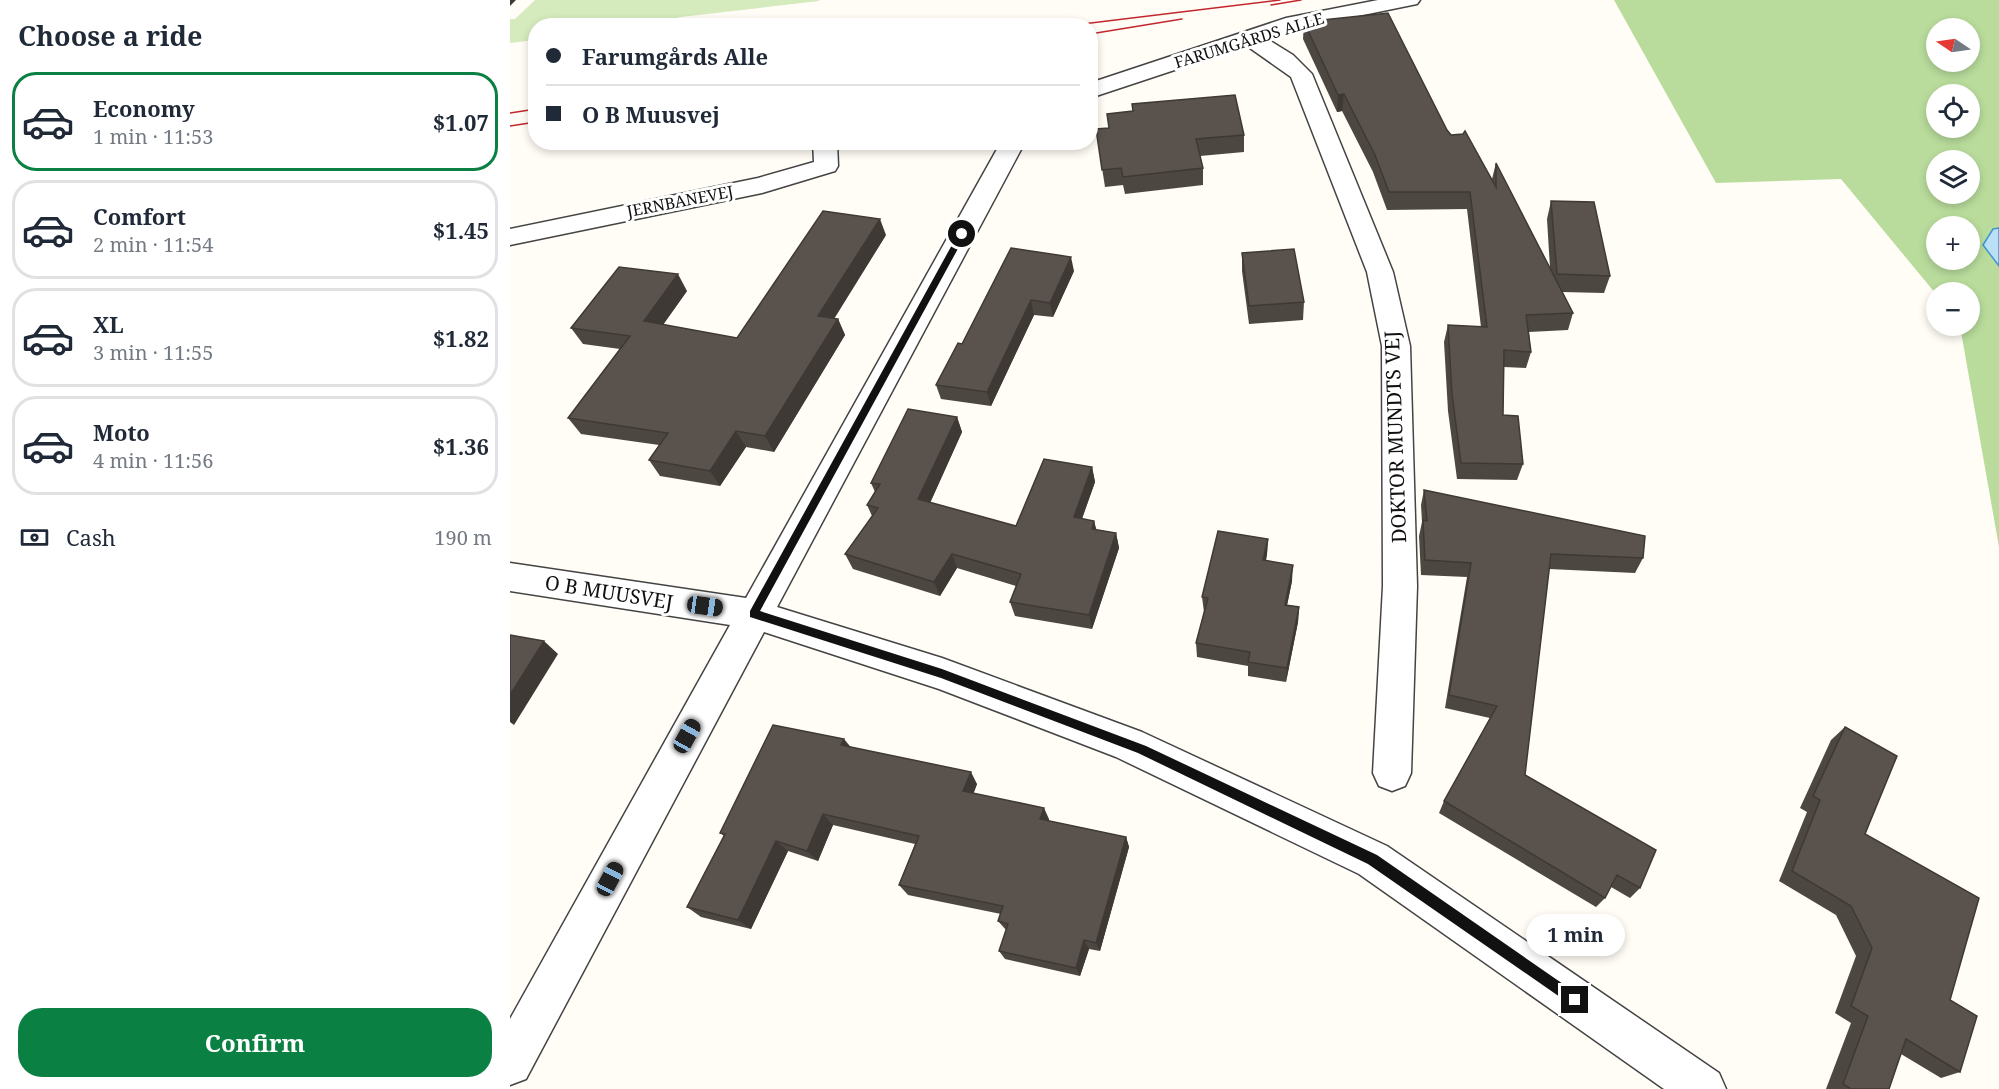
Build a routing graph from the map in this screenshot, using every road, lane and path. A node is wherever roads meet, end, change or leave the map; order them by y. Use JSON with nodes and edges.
{"nodes":[{"id":1,"x":1410,"y":0,"type":"edge"},
{"id":2,"x":1248,"y":37,"type":"junction"},
{"id":3,"x":1098,"y":88,"type":"edge"},
{"id":4,"x":825,"y":150,"type":"edge"},
{"id":5,"x":1009,"y":150,"type":"edge"},
{"id":6,"x":510,"y":237,"type":"edge"},
{"id":7,"x":510,"y":577,"type":"edge"},
{"id":8,"x":753,"y":614,"type":"junction"},
{"id":9,"x":1392,"y":773,"type":"dead end"},
{"id":10,"x":510,"y":1063,"type":"edge"},
{"id":11,"x":1703,"y":1089,"type":"edge"}],
"edges":[{"from":1,"to":2,"type":"street","name":"FARUMGÅRDS ALLE"},
{"from":2,"to":3,"type":"street","name":"FARUMGÅRDS ALLE"},
{"from":2,"to":9,"type":"street","name":"DOKTOR MUNDTS VEJ"},
{"from":4,"to":6,"type":"street","name":"JERNBANEVEJ"},
{"from":5,"to":8,"type":"street"},
{"from":7,"to":8,"type":"street","name":"O B MUUSVEJ"},
{"from":8,"to":10,"type":"street"},
{"from":8,"to":11,"type":"street","name":"O B MUUSVEJ"}]}
